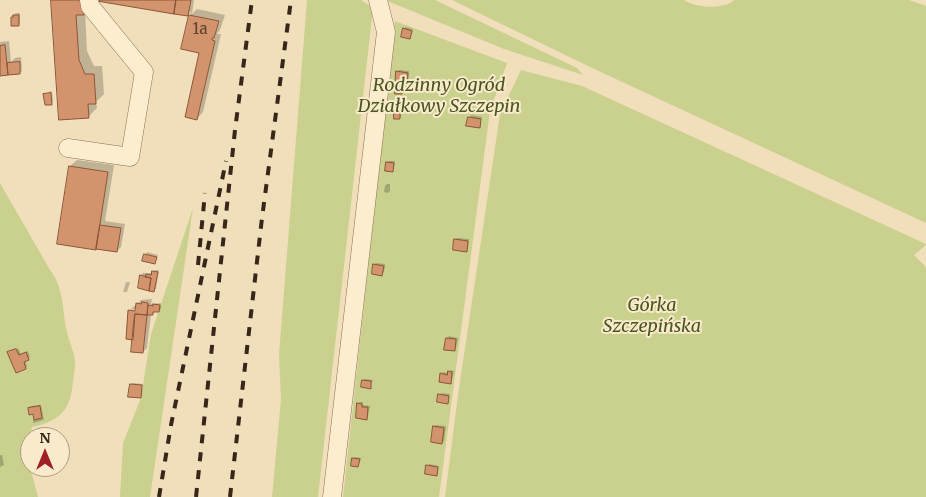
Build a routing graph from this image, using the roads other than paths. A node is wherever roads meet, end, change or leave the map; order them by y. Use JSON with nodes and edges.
{"nodes":[{"id":1,"x":89,"y":0,"type":"edge"},
{"id":2,"x":378,"y":0,"type":"edge"},
{"id":3,"x":68,"y":148,"type":"dead end"},
{"id":4,"x":332,"y":497,"type":"edge"}],
"edges":[{"from":1,"to":3,"type":"street"},
{"from":2,"to":4,"type":"street"}]}
